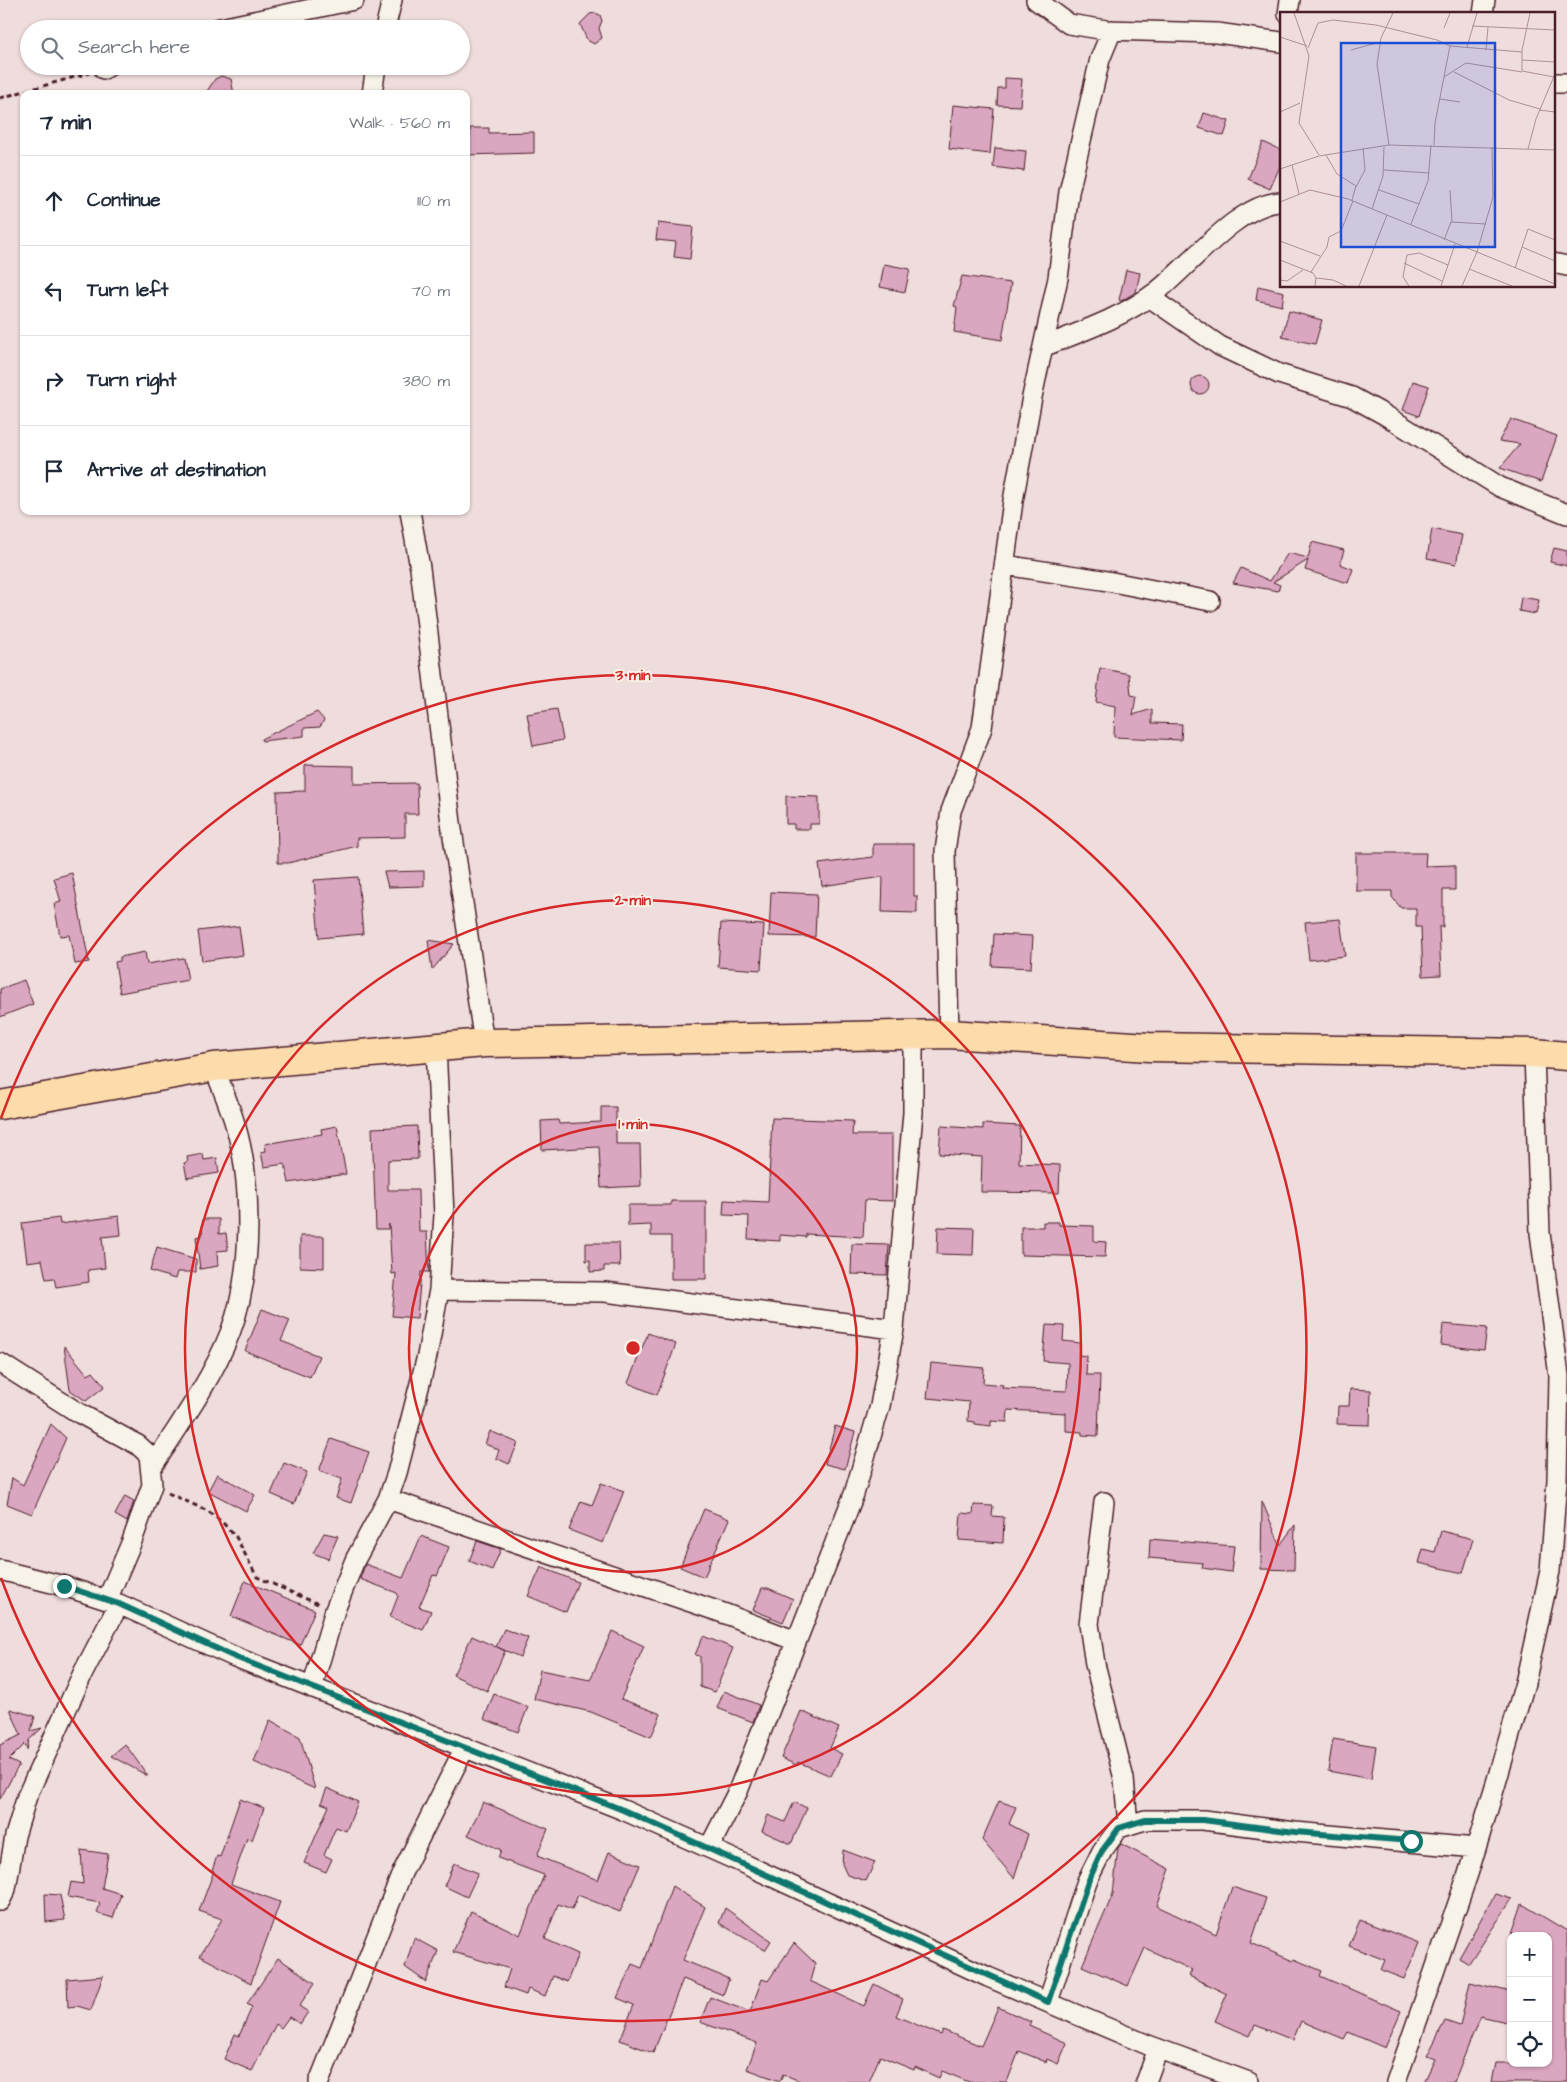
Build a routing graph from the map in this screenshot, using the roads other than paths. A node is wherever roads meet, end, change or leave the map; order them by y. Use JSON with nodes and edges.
{"nodes":[{"id":1,"x":354,"y":0,"type":"edge"},
{"id":2,"x":392,"y":0,"type":"edge"},
{"id":3,"x":1036,"y":0,"type":"edge"},
{"id":4,"x":259,"y":20,"type":"edge"},
{"id":5,"x":387,"y":20,"type":"edge"},
{"id":6,"x":1112,"y":30,"type":"junction"},
{"id":7,"x":1280,"y":41,"type":"edge"},
{"id":8,"x":375,"y":75,"type":"edge"},
{"id":9,"x":1554,"y":83,"type":"edge"},
{"id":10,"x":1567,"y":84,"type":"edge"},
{"id":11,"x":373,"y":90,"type":"edge"},
{"id":12,"x":1280,"y":202,"type":"edge"},
{"id":13,"x":1554,"y":263,"type":"edge"},
{"id":14,"x":1567,"y":266,"type":"edge"},
{"id":15,"x":1149,"y":297,"type":"junction"},
{"id":16,"x":1043,"y":347,"type":"junction"},
{"id":17,"x":1567,"y":514,"type":"edge"},
{"id":18,"x":411,"y":515,"type":"edge"},
{"id":19,"x":1004,"y":564,"type":"junction"},
{"id":20,"x":1210,"y":601,"type":"dead end"},
{"id":21,"x":949,"y":1034,"type":"junction"},
{"id":22,"x":913,"y":1036,"type":"junction"},
{"id":23,"x":484,"y":1043,"type":"junction"},
{"id":24,"x":436,"y":1047,"type":"junction"},
{"id":25,"x":1534,"y":1053,"type":"junction"},
{"id":26,"x":1567,"y":1056,"type":"edge"},
{"id":27,"x":214,"y":1067,"type":"junction"},
{"id":28,"x":0,"y":1105,"type":"edge"},
{"id":29,"x":439,"y":1290,"type":"junction"},
{"id":30,"x":894,"y":1329,"type":"junction"},
{"id":31,"x":0,"y":1363,"type":"edge"},
{"id":32,"x":152,"y":1476,"type":"junction"},
{"id":33,"x":388,"y":1499,"type":"junction"},
{"id":34,"x":1104,"y":1502,"type":"dead end"},
{"id":35,"x":0,"y":1570,"type":"edge"},
{"id":36,"x":113,"y":1602,"type":"junction"},
{"id":37,"x":796,"y":1641,"type":"junction"},
{"id":38,"x":312,"y":1688,"type":"junction"},
{"id":39,"x":466,"y":1747,"type":"junction"},
{"id":40,"x":1128,"y":1825,"type":"junction"},
{"id":41,"x":709,"y":1848,"type":"junction"},
{"id":42,"x":1476,"y":1848,"type":"junction"},
{"id":43,"x":0,"y":1901,"type":"edge"},
{"id":44,"x":1048,"y":2002,"type":"junction"},
{"id":45,"x":1158,"y":2048,"type":"junction"},
{"id":46,"x":319,"y":2082,"type":"edge"},
{"id":47,"x":1146,"y":2082,"type":"edge"},
{"id":48,"x":1249,"y":2082,"type":"edge"},
{"id":49,"x":1396,"y":2082,"type":"edge"}],
"edges":[{"from":1,"to":4,"type":"street"},
{"from":2,"to":5,"type":"street"},
{"from":3,"to":6,"type":"street"},
{"from":6,"to":7,"type":"street"},
{"from":6,"to":16,"type":"street"},
{"from":8,"to":11,"type":"street"},
{"from":9,"to":10,"type":"street"},
{"from":12,"to":15,"type":"street"},
{"from":13,"to":14,"type":"street"},
{"from":15,"to":16,"type":"street"},
{"from":15,"to":17,"type":"street"},
{"from":16,"to":19,"type":"street"},
{"from":18,"to":23,"type":"street"},
{"from":19,"to":20,"type":"street"},
{"from":19,"to":21,"type":"street"},
{"from":21,"to":22,"type":"highway"},
{"from":21,"to":25,"type":"highway"},
{"from":22,"to":23,"type":"highway"},
{"from":22,"to":30,"type":"street"},
{"from":23,"to":24,"type":"highway"},
{"from":24,"to":27,"type":"highway"},
{"from":24,"to":29,"type":"street"},
{"from":25,"to":26,"type":"highway"},
{"from":25,"to":42,"type":"street"},
{"from":27,"to":28,"type":"highway"},
{"from":27,"to":32,"type":"street"},
{"from":29,"to":30,"type":"street"},
{"from":29,"to":33,"type":"street"},
{"from":30,"to":37,"type":"street"},
{"from":31,"to":32,"type":"street"},
{"from":32,"to":36,"type":"street"},
{"from":33,"to":37,"type":"street"},
{"from":33,"to":38,"type":"street"},
{"from":34,"to":40,"type":"street"},
{"from":35,"to":36,"type":"street"},
{"from":36,"to":38,"type":"street"},
{"from":36,"to":43,"type":"street"},
{"from":37,"to":41,"type":"street"},
{"from":38,"to":39,"type":"street"},
{"from":39,"to":41,"type":"street"},
{"from":39,"to":46,"type":"street"},
{"from":40,"to":42,"type":"street"},
{"from":40,"to":44,"type":"street"},
{"from":41,"to":44,"type":"street"},
{"from":42,"to":49,"type":"street"},
{"from":44,"to":45,"type":"street"},
{"from":45,"to":47,"type":"street"},
{"from":45,"to":48,"type":"street"}]}
